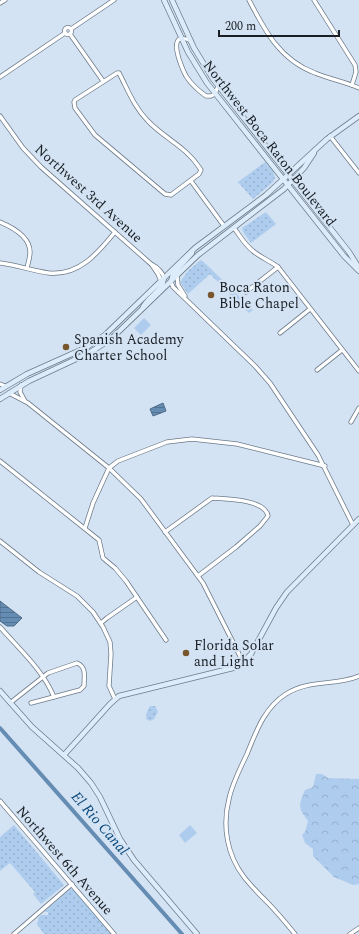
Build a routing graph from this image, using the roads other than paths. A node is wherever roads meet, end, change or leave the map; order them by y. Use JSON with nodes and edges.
{"nodes":[{"id":1,"x":5,"y":0,"type":"edge"},
{"id":2,"x":114,"y":0,"type":"edge"},
{"id":3,"x":164,"y":0,"type":"edge"},
{"id":4,"x":172,"y":0,"type":"edge"},
{"id":5,"x":249,"y":0,"type":"edge"},
{"id":6,"x":314,"y":0,"type":"edge"},
{"id":7,"x":0,"y":3,"type":"edge"},
{"id":8,"x":71,"y":29,"type":"junction"},
{"id":9,"x":65,"y":33,"type":"junction"},
{"id":10,"x":70,"y":34,"type":"junction"},
{"id":11,"x":182,"y":39,"type":"junction"},
{"id":12,"x":191,"y":41,"type":"junction"},
{"id":13,"x":0,"y":77,"type":"edge"},
{"id":14,"x":103,"y":81,"type":"junction"},
{"id":15,"x":352,"y":85,"type":"junction"},
{"id":16,"x":218,"y":86,"type":"junction"},
{"id":17,"x":359,"y":88,"type":"edge"},
{"id":18,"x":215,"y":94,"type":"junction"},
{"id":19,"x":0,"y":116,"type":"edge"},
{"id":20,"x":359,"y":116,"type":"edge"},
{"id":21,"x":330,"y":136,"type":"junction"},
{"id":22,"x":317,"y":148,"type":"junction"},
{"id":23,"x":359,"y":173,"type":"edge"},
{"id":24,"x":289,"y":174,"type":"junction"},
{"id":25,"x":284,"y":179,"type":"junction"},
{"id":26,"x":293,"y":180,"type":"junction"},
{"id":27,"x":190,"y":181,"type":"junction"},
{"id":28,"x":288,"y":185,"type":"junction"},
{"id":29,"x":0,"y":222,"type":"edge"},
{"id":30,"x":224,"y":226,"type":"junction"},
{"id":31,"x":234,"y":228,"type":"junction"},
{"id":32,"x":115,"y":232,"type":"junction"},
{"id":33,"x":196,"y":247,"type":"junction"},
{"id":34,"x":0,"y":264,"type":"edge"},
{"id":35,"x":278,"y":267,"type":"junction"},
{"id":36,"x":27,"y":268,"type":"junction"},
{"id":37,"x":359,"y":268,"type":"edge"},
{"id":38,"x":359,"y":272,"type":"edge"},
{"id":39,"x":177,"y":276,"type":"junction"},
{"id":40,"x":163,"y":279,"type":"junction"},
{"id":41,"x":171,"y":282,"type":"junction"},
{"id":42,"x":246,"y":292,"type":"dead end"},
{"id":43,"x":186,"y":299,"type":"junction"},
{"id":44,"x":310,"y":309,"type":"junction"},
{"id":45,"x":130,"y":310,"type":"junction"},
{"id":46,"x":140,"y":312,"type":"junction"},
{"id":47,"x":280,"y":333,"type":"dead end"},
{"id":48,"x":107,"y":342,"type":"junction"},
{"id":49,"x":342,"y":350,"type":"junction"},
{"id":50,"x":316,"y":370,"type":"dead end"},
{"id":51,"x":359,"y":371,"type":"edge"},
{"id":52,"x":2,"y":385,"type":"edge"},
{"id":53,"x":21,"y":385,"type":"junction"},
{"id":54,"x":0,"y":390,"type":"edge"},
{"id":55,"x":9,"y":393,"type":"junction"},
{"id":56,"x":0,"y":399,"type":"edge"},
{"id":57,"x":26,"y":402,"type":"junction"},
{"id":58,"x":359,"y":408,"type":"edge"},
{"id":59,"x":351,"y":422,"type":"dead end"},
{"id":60,"x":0,"y":461,"type":"edge"},
{"id":61,"x":324,"y":466,"type":"junction"},
{"id":62,"x":109,"y":468,"type":"junction"},
{"id":63,"x":359,"y":519,"type":"edge"},
{"id":64,"x":353,"y":525,"type":"junction"},
{"id":65,"x":85,"y":528,"type":"junction"},
{"id":66,"x":166,"y":532,"type":"junction"},
{"id":67,"x":0,"y":541,"type":"edge"},
{"id":68,"x":198,"y":576,"type":"junction"},
{"id":69,"x":137,"y":597,"type":"junction"},
{"id":70,"x":101,"y":623,"type":"junction"},
{"id":71,"x":0,"y":627,"type":"edge"},
{"id":72,"x":166,"y":640,"type":"dead end"},
{"id":73,"x":243,"y":662,"type":"junction"},
{"id":74,"x":43,"y":676,"type":"junction"},
{"id":75,"x":359,"y":676,"type":"edge"},
{"id":76,"x":0,"y":691,"type":"edge"},
{"id":77,"x":54,"y":697,"type":"junction"},
{"id":78,"x":115,"y":699,"type":"junction"},
{"id":79,"x":10,"y":703,"type":"junction"},
{"id":80,"x":31,"y":703,"type":"dead end"},
{"id":81,"x":64,"y":756,"type":"junction"},
{"id":82,"x":0,"y":801,"type":"edge"},
{"id":83,"x":72,"y":884,"type":"junction"},
{"id":84,"x":359,"y":928,"type":"edge"},
{"id":85,"x":14,"y":934,"type":"edge"},
{"id":86,"x":114,"y":934,"type":"edge"},
{"id":87,"x":197,"y":934,"type":"edge"},
{"id":88,"x":295,"y":934,"type":"edge"},
{"id":89,"x":350,"y":934,"type":"edge"}],
"edges":[{"from":1,"to":7,"type":"street"},
{"from":2,"to":8,"type":"street"},
{"from":3,"to":11,"type":"street","name":"Northwest Boca Raton Boulevard"},
{"from":4,"to":12,"type":"street","name":"Northwest Boca Raton Boulevard"},
{"from":5,"to":15,"type":"street"},
{"from":6,"to":15,"type":"street"},
{"from":8,"to":9,"type":"street"},
{"from":8,"to":10,"type":"street"},
{"from":9,"to":10,"type":"street"},
{"from":9,"to":13,"type":"street"},
{"from":10,"to":14,"type":"street"},
{"from":11,"to":12,"type":"street"},
{"from":11,"to":18,"type":"street","name":"Northwest Boca Raton Boulevard"},
{"from":11,"to":18,"type":"street"},
{"from":12,"to":16,"type":"street","name":"Northwest Boca Raton Boulevard"},
{"from":14,"to":27,"type":"street"},
{"from":14,"to":27,"type":"street"},
{"from":15,"to":17,"type":"street"},
{"from":16,"to":18,"type":"street"},
{"from":16,"to":24,"type":"street","name":"Northwest Boca Raton Boulevard"},
{"from":18,"to":25,"type":"street","name":"Northwest Boca Raton Boulevard"},
{"from":19,"to":32,"type":"street","name":"Northwest 3rd Avenue"},
{"from":20,"to":21,"type":"street"},
{"from":21,"to":22,"type":"street"},
{"from":21,"to":23,"type":"street"},
{"from":22,"to":24,"type":"street"},
{"from":22,"to":26,"type":"street"},
{"from":24,"to":25,"type":"street"},
{"from":24,"to":26,"type":"street","name":"Northwest Boca Raton Boulevard"},
{"from":25,"to":28,"type":"street","name":"Northwest Boca Raton Boulevard"},
{"from":25,"to":30,"type":"street"},
{"from":26,"to":28,"type":"street"},
{"from":26,"to":37,"type":"street","name":"Northwest Boca Raton Boulevard"},
{"from":27,"to":30,"type":"street"},
{"from":28,"to":31,"type":"street"},
{"from":28,"to":38,"type":"street","name":"Northwest Boca Raton Boulevard"},
{"from":29,"to":36,"type":"street"},
{"from":30,"to":33,"type":"street"},
{"from":31,"to":35,"type":"street"},
{"from":31,"to":39,"type":"street"},
{"from":32,"to":36,"type":"street"},
{"from":32,"to":40,"type":"street","name":"Northwest 3rd Avenue"},
{"from":33,"to":40,"type":"street"},
{"from":33,"to":41,"type":"street"},
{"from":34,"to":36,"type":"street"},
{"from":35,"to":42,"type":"street"},
{"from":35,"to":44,"type":"street"},
{"from":39,"to":41,"type":"street"},
{"from":39,"to":43,"type":"street"},
{"from":40,"to":45,"type":"street"},
{"from":40,"to":46,"type":"street"},
{"from":41,"to":43,"type":"street"},
{"from":41,"to":46,"type":"street"},
{"from":43,"to":61,"type":"street"},
{"from":44,"to":47,"type":"street"},
{"from":44,"to":49,"type":"street"},
{"from":45,"to":48,"type":"street"},
{"from":45,"to":52,"type":"street"},
{"from":46,"to":48,"type":"street"},
{"from":48,"to":53,"type":"street"},
{"from":49,"to":50,"type":"street"},
{"from":49,"to":51,"type":"street"},
{"from":52,"to":54,"type":"street"},
{"from":53,"to":55,"type":"street"},
{"from":53,"to":57,"type":"street"},
{"from":55,"to":56,"type":"street"},
{"from":55,"to":57,"type":"street"},
{"from":57,"to":62,"type":"street"},
{"from":58,"to":59,"type":"street"},
{"from":60,"to":65,"type":"street"},
{"from":61,"to":62,"type":"street"},
{"from":61,"to":64,"type":"street"},
{"from":62,"to":65,"type":"street"},
{"from":62,"to":66,"type":"street"},
{"from":63,"to":64,"type":"street"},
{"from":64,"to":73,"type":"street"},
{"from":65,"to":69,"type":"street"},
{"from":66,"to":68,"type":"street"},
{"from":66,"to":68,"type":"street"},
{"from":67,"to":70,"type":"street"},
{"from":68,"to":73,"type":"street"},
{"from":69,"to":70,"type":"street"},
{"from":69,"to":72,"type":"street"},
{"from":70,"to":78,"type":"street"},
{"from":71,"to":74,"type":"street"},
{"from":73,"to":78,"type":"street"},
{"from":74,"to":77,"type":"street"},
{"from":74,"to":77,"type":"street"},
{"from":74,"to":79,"type":"street"},
{"from":75,"to":88,"type":"street"},
{"from":76,"to":79,"type":"street"},
{"from":77,"to":80,"type":"street"},
{"from":78,"to":81,"type":"street"},
{"from":79,"to":81,"type":"street"},
{"from":81,"to":87,"type":"street"},
{"from":82,"to":83,"type":"street","name":"Northwest 6th Avenue"},
{"from":83,"to":85,"type":"street"},
{"from":83,"to":86,"type":"street","name":"Northwest 6th Avenue"},
{"from":84,"to":89,"type":"street"}]}
